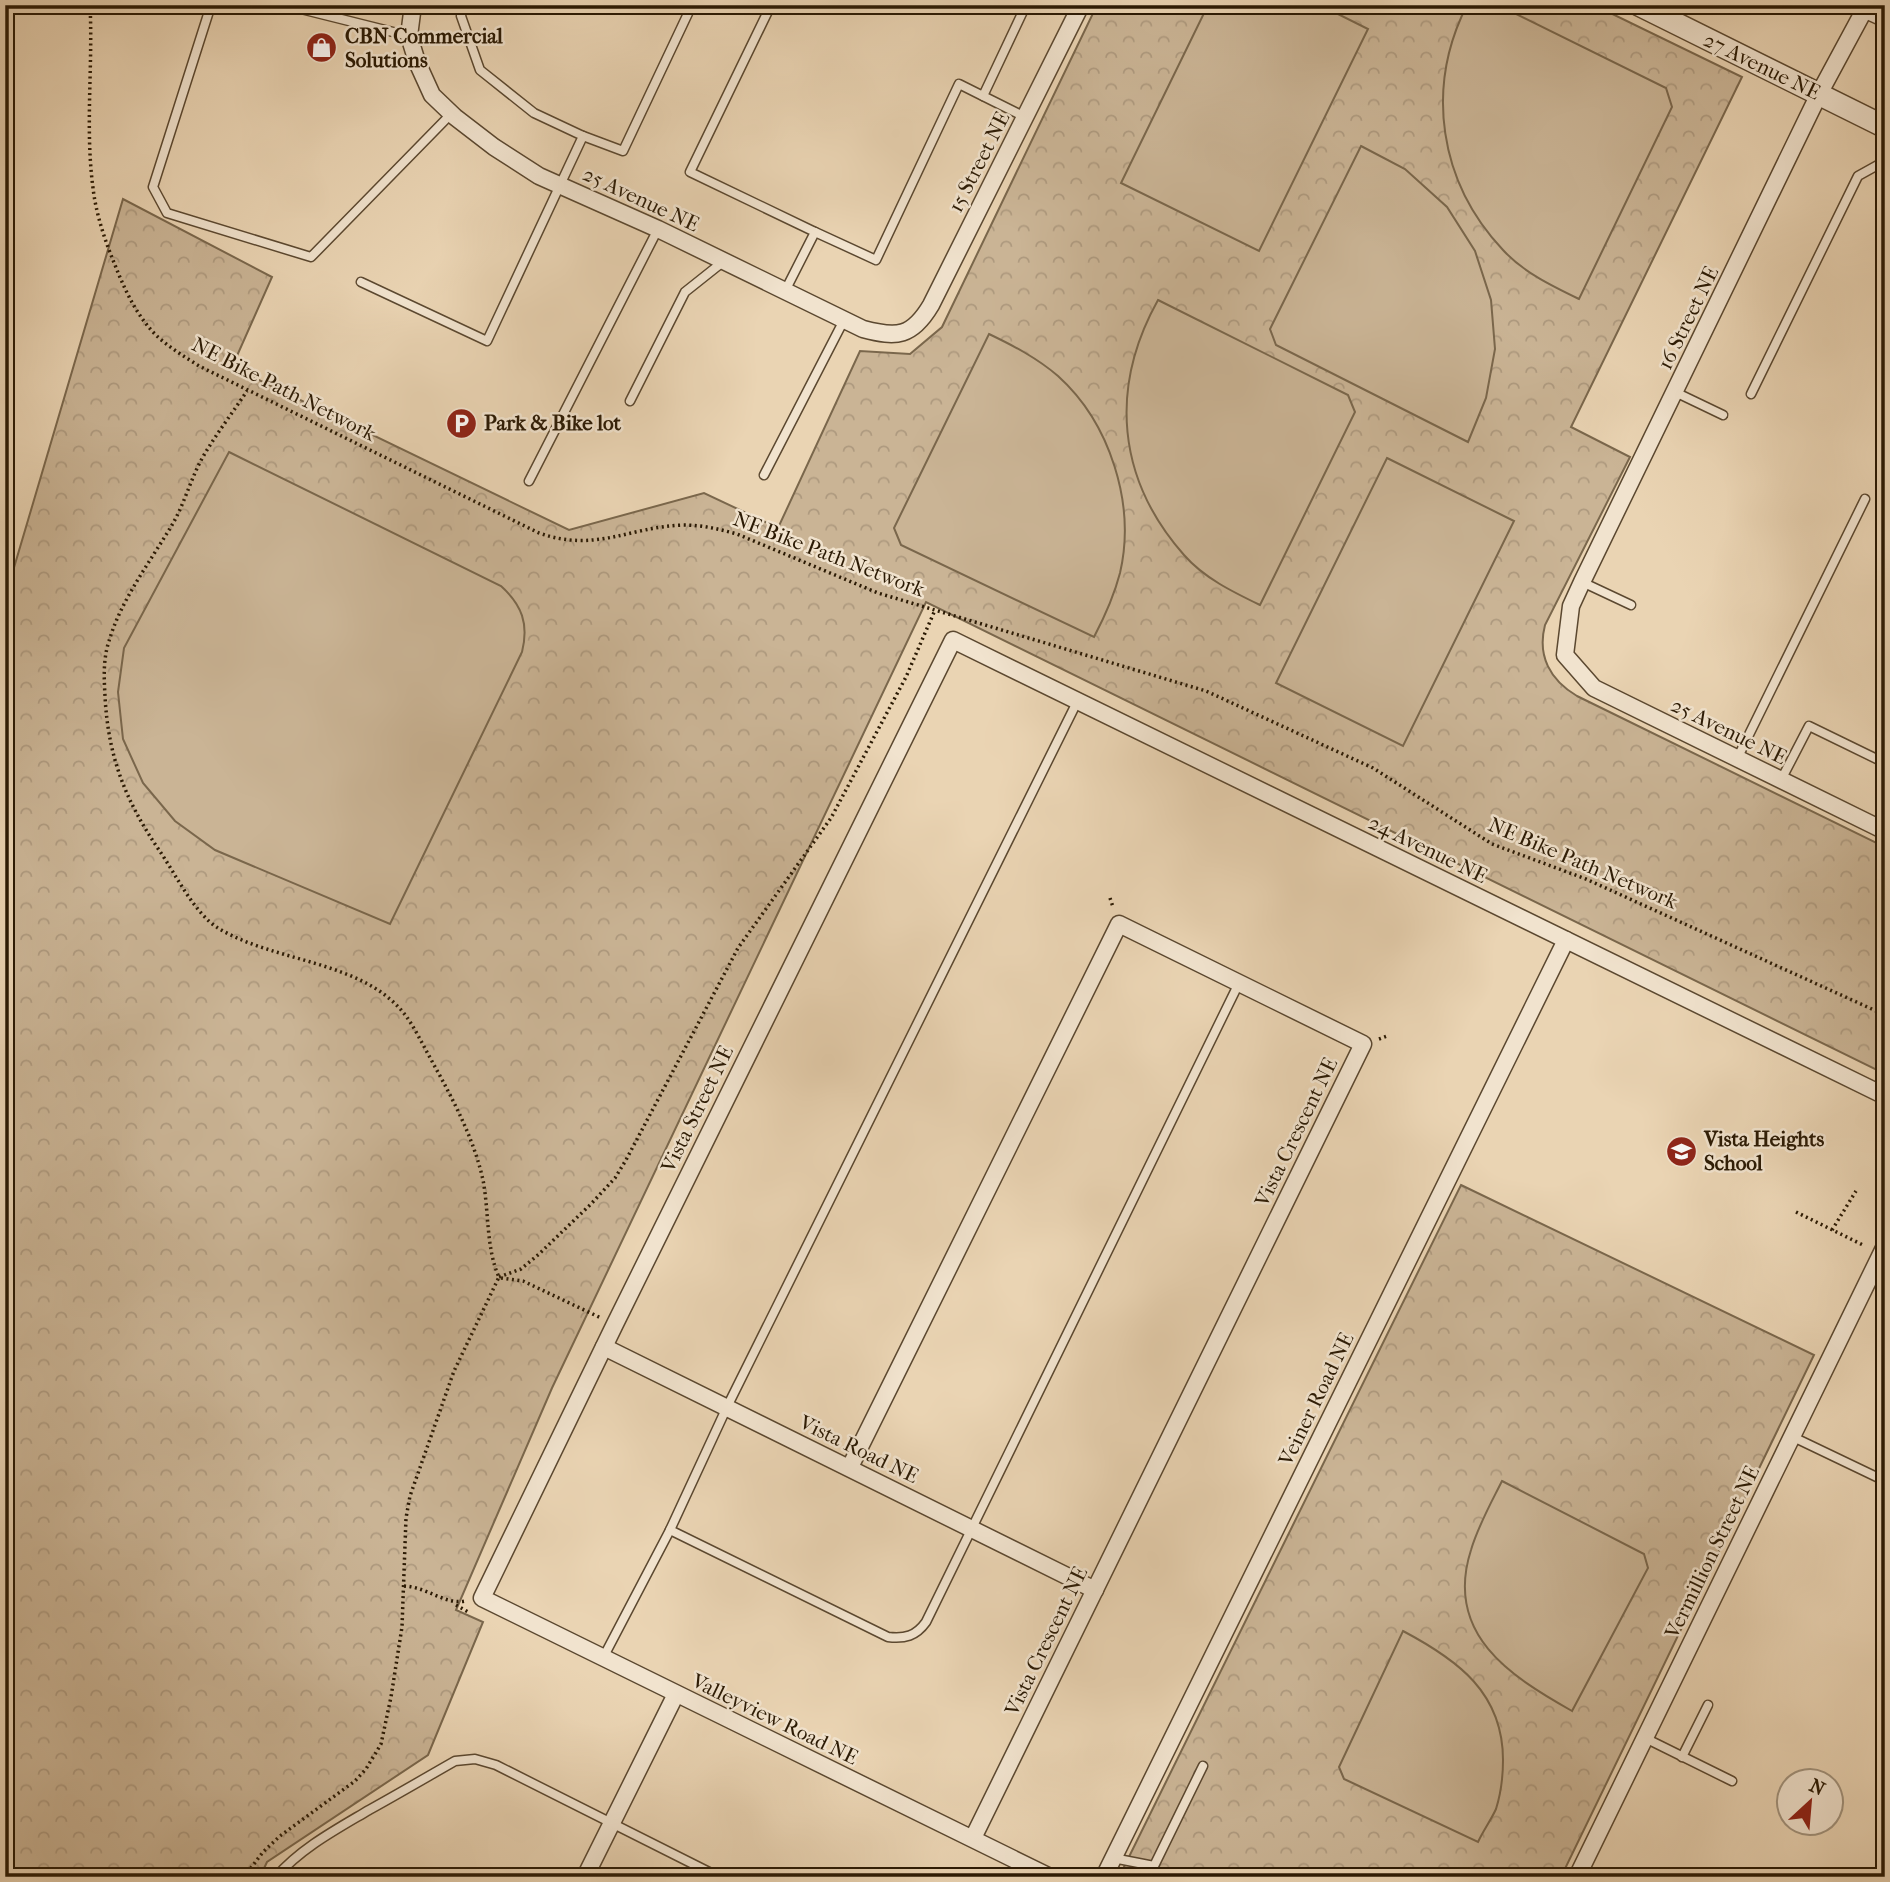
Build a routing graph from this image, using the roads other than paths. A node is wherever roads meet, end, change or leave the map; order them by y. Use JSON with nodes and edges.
{"nodes":[{"id":1,"x":211,"y":5,"type":"edge"},
{"id":2,"x":285,"y":5,"type":"edge"},
{"id":3,"x":413,"y":5,"type":"edge"},
{"id":4,"x":463,"y":5,"type":"edge"},
{"id":5,"x":692,"y":5,"type":"edge"},
{"id":6,"x":771,"y":5,"type":"edge"},
{"id":7,"x":1026,"y":5,"type":"edge"},
{"id":8,"x":1081,"y":5,"type":"edge"},
{"id":9,"x":1648,"y":7,"type":"edge"},
{"id":10,"x":1865,"y":9,"type":"edge"},
{"id":11,"x":1885,"y":23,"type":"edge"},
{"id":12,"x":409,"y":36,"type":"junction"},
{"id":13,"x":1819,"y":94,"type":"junction"},
{"id":14,"x":983,"y":96,"type":"junction"},
{"id":15,"x":452,"y":114,"type":"junction"},
{"id":16,"x":1025,"y":117,"type":"junction"},
{"id":17,"x":1885,"y":127,"type":"edge"},
{"id":18,"x":583,"y":136,"type":"junction"},
{"id":19,"x":1885,"y":161,"type":"edge"},
{"id":20,"x":560,"y":185,"type":"junction"},
{"id":21,"x":658,"y":229,"type":"junction"},
{"id":22,"x":815,"y":232,"type":"junction"},
{"id":23,"x":724,"y":261,"type":"junction"},
{"id":24,"x":361,"y":282,"type":"dead end"},
{"id":25,"x":785,"y":292,"type":"junction"},
{"id":26,"x":844,"y":320,"type":"junction"},
{"id":27,"x":907,"y":332,"type":"joint"},
{"id":28,"x":1675,"y":392,"type":"junction"},
{"id":29,"x":1751,"y":394,"type":"dead end"},
{"id":30,"x":629,"y":401,"type":"dead end"},
{"id":31,"x":1723,"y":415,"type":"dead end"},
{"id":32,"x":764,"y":475,"type":"dead end"},
{"id":33,"x":529,"y":481,"type":"dead end"},
{"id":34,"x":1865,"y":499,"type":"dead end"},
{"id":35,"x":1582,"y":582,"type":"junction"},
{"id":36,"x":1631,"y":605,"type":"dead end"},
{"id":37,"x":953,"y":640,"type":"joint"},
{"id":38,"x":1565,"y":655,"type":"joint"},
{"id":39,"x":1078,"y":700,"type":"junction"},
{"id":40,"x":1737,"y":759,"type":"junction"},
{"id":41,"x":1885,"y":763,"type":"edge"},
{"id":42,"x":1781,"y":780,"type":"junction"},
{"id":43,"x":1885,"y":831,"type":"edge"},
{"id":44,"x":1566,"y":940,"type":"junction"},
{"id":45,"x":1239,"y":983,"type":"junction"},
{"id":46,"x":1885,"y":1096,"type":"edge"},
{"id":47,"x":1885,"y":1246,"type":"edge"},
{"id":48,"x":604,"y":1347,"type":"junction"},
{"id":49,"x":727,"y":1407,"type":"junction"},
{"id":50,"x":1791,"y":1436,"type":"junction"},
{"id":51,"x":850,"y":1467,"type":"junction"},
{"id":52,"x":1885,"y":1481,"type":"edge"},
{"id":53,"x":971,"y":1528,"type":"junction"},
{"id":54,"x":670,"y":1530,"type":"junction"},
{"id":55,"x":1095,"y":1590,"type":"junction"},
{"id":56,"x":482,"y":1598,"type":"joint"},
{"id":57,"x":603,"y":1658,"type":"junction"},
{"id":58,"x":676,"y":1694,"type":"junction"},
{"id":59,"x":1708,"y":1705,"type":"dead end"},
{"id":60,"x":1645,"y":1738,"type":"junction"},
{"id":61,"x":1682,"y":1757,"type":"junction"},
{"id":62,"x":1203,"y":1766,"type":"dead end"},
{"id":63,"x":1732,"y":1782,"type":"dead end"},
{"id":64,"x":612,"y":1824,"type":"junction"},
{"id":65,"x":973,"y":1839,"type":"junction"},
{"id":66,"x":1113,"y":1858,"type":"junction"},
{"id":67,"x":276,"y":1877,"type":"edge"},
{"id":68,"x":585,"y":1877,"type":"edge"},
{"id":69,"x":719,"y":1877,"type":"edge"},
{"id":70,"x":1050,"y":1877,"type":"edge"},
{"id":71,"x":1104,"y":1877,"type":"edge"},
{"id":72,"x":1577,"y":1877,"type":"edge"}],
"edges":[{"from":1,"to":15,"type":"lane"},
{"from":2,"to":12,"type":"lane"},
{"from":3,"to":12,"type":"street"},
{"from":4,"to":18,"type":"lane"},
{"from":5,"to":18,"type":"lane"},
{"from":6,"to":22,"type":"lane"},
{"from":7,"to":14,"type":"lane"},
{"from":8,"to":16,"type":"street","name":"15 Street NE"},
{"from":9,"to":13,"type":"street","name":"27 Avenue NE"},
{"from":10,"to":11,"type":"lane"},
{"from":10,"to":13,"type":"street","name":"16 Street NE"},
{"from":12,"to":15,"type":"street","name":"25 Avenue NE"},
{"from":13,"to":17,"type":"street","name":"27 Avenue NE"},
{"from":13,"to":28,"type":"street","name":"16 Street NE"},
{"from":14,"to":16,"type":"lane"},
{"from":14,"to":22,"type":"lane"},
{"from":15,"to":20,"type":"street","name":"25 Avenue NE"},
{"from":16,"to":27,"type":"street","name":"15 Street NE"},
{"from":18,"to":20,"type":"lane"},
{"from":19,"to":29,"type":"lane"},
{"from":20,"to":21,"type":"street","name":"25 Avenue NE"},
{"from":20,"to":24,"type":"lane"},
{"from":21,"to":23,"type":"street","name":"25 Avenue NE"},
{"from":21,"to":33,"type":"lane"},
{"from":22,"to":25,"type":"lane"},
{"from":23,"to":25,"type":"street","name":"25 Avenue NE"},
{"from":23,"to":30,"type":"lane"},
{"from":25,"to":26,"type":"street","name":"25 Avenue NE"},
{"from":26,"to":27,"type":"street","name":"25 Avenue NE"},
{"from":26,"to":32,"type":"lane"},
{"from":28,"to":31,"type":"lane"},
{"from":28,"to":35,"type":"street","name":"16 Street NE"},
{"from":34,"to":40,"type":"lane"},
{"from":35,"to":36,"type":"lane"},
{"from":35,"to":38,"type":"street","name":"16 Street NE"},
{"from":37,"to":39,"type":"street","name":"24 Avenue NE"},
{"from":37,"to":48,"type":"street","name":"Vista Street NE"},
{"from":38,"to":40,"type":"street","name":"25 Avenue NE"},
{"from":39,"to":44,"type":"street","name":"24 Avenue NE"},
{"from":39,"to":49,"type":"lane"},
{"from":40,"to":42,"type":"street","name":"25 Avenue NE"},
{"from":41,"to":42,"type":"lane"},
{"from":42,"to":43,"type":"street","name":"25 Avenue NE"},
{"from":44,"to":46,"type":"street","name":"24 Avenue NE"},
{"from":44,"to":66,"type":"street","name":"Veiner Road NE"},
{"from":45,"to":51,"type":"street","name":"Vista Crescent NE"},
{"from":45,"to":53,"type":"lane"},
{"from":45,"to":55,"type":"street","name":"Vista Crescent NE"},
{"from":47,"to":50,"type":"street","name":"Vermillion Street NE"},
{"from":48,"to":49,"type":"street","name":"Vista Road NE"},
{"from":48,"to":56,"type":"street","name":"Vista Street NE"},
{"from":49,"to":51,"type":"street","name":"Vista Road NE"},
{"from":49,"to":54,"type":"lane"},
{"from":50,"to":52,"type":"lane"},
{"from":50,"to":60,"type":"street","name":"Vermillion Street NE"},
{"from":51,"to":53,"type":"street","name":"Vista Road NE"},
{"from":53,"to":54,"type":"lane"},
{"from":53,"to":55,"type":"street","name":"Vista Road NE"},
{"from":54,"to":57,"type":"lane"},
{"from":55,"to":65,"type":"street","name":"Vista Crescent NE"},
{"from":56,"to":57,"type":"street","name":"Valleyview Road NE"},
{"from":57,"to":58,"type":"street","name":"Valleyview Road NE"},
{"from":58,"to":64,"type":"street"},
{"from":58,"to":65,"type":"street","name":"Valleyview Road NE"},
{"from":59,"to":61,"type":"lane"},
{"from":60,"to":61,"type":"lane"},
{"from":60,"to":72,"type":"street","name":"Vermillion Street NE"},
{"from":61,"to":63,"type":"lane"},
{"from":62,"to":66,"type":"lane"},
{"from":64,"to":67,"type":"lane"},
{"from":64,"to":68,"type":"street"},
{"from":64,"to":69,"type":"lane"},
{"from":65,"to":70,"type":"street","name":"Valleyview Road NE"},
{"from":66,"to":71,"type":"street","name":"Veiner Road NE"}]}
